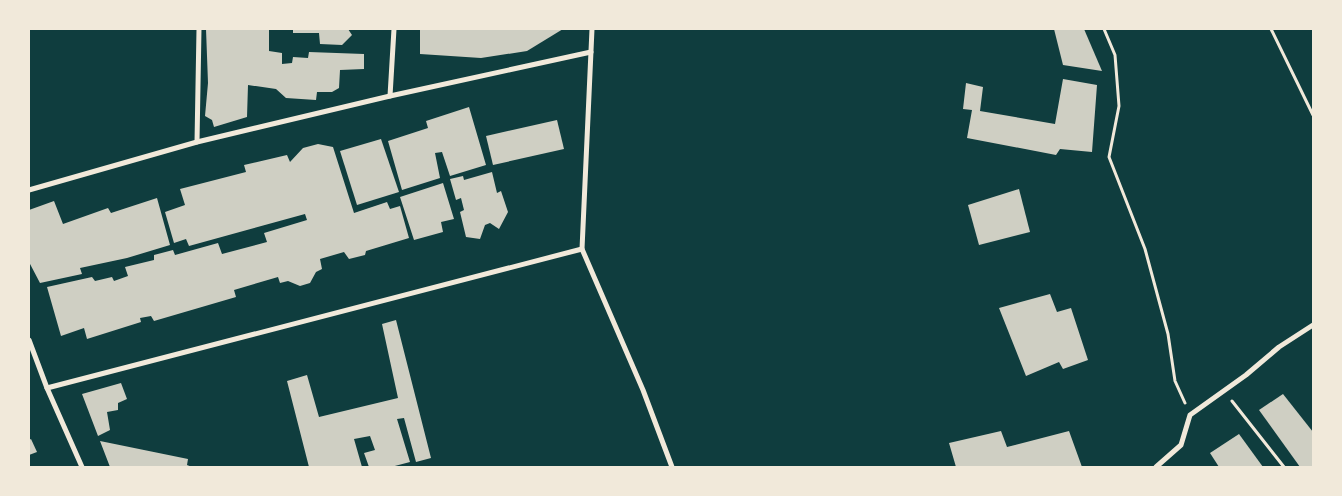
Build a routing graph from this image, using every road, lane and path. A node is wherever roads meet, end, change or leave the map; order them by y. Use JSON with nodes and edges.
{"nodes":[{"id":1,"x":199,"y":29,"type":"edge"},
{"id":2,"x":394,"y":29,"type":"edge"},
{"id":3,"x":592,"y":29,"type":"edge"},
{"id":4,"x":1104,"y":29,"type":"edge"},
{"id":5,"x":1272,"y":29,"type":"edge"},
{"id":6,"x":591,"y":52,"type":"junction"},
{"id":7,"x":390,"y":96,"type":"junction"},
{"id":8,"x":1313,"y":115,"type":"edge"},
{"id":9,"x":197,"y":142,"type":"junction"},
{"id":10,"x":29,"y":190,"type":"edge"},
{"id":11,"x":582,"y":250,"type":"junction"},
{"id":12,"x":1313,"y":325,"type":"edge"},
{"id":13,"x":29,"y":340,"type":"edge"},
{"id":14,"x":47,"y":388,"type":"junction"},
{"id":15,"x":1223,"y":391,"type":"junction"},
{"id":16,"x":1190,"y":415,"type":"junction"},
{"id":17,"x":82,"y":467,"type":"edge"},
{"id":18,"x":672,"y":467,"type":"edge"},
{"id":19,"x":1156,"y":467,"type":"edge"},
{"id":20,"x":1284,"y":467,"type":"edge"}],
"edges":[{"from":1,"to":9,"type":"street"},
{"from":2,"to":7,"type":"street"},
{"from":3,"to":6,"type":"street"},
{"from":4,"to":16,"type":"path"},
{"from":5,"to":8,"type":"path"},
{"from":6,"to":7,"type":"street"},
{"from":6,"to":11,"type":"street"},
{"from":7,"to":9,"type":"street"},
{"from":9,"to":10,"type":"street"},
{"from":11,"to":14,"type":"street"},
{"from":11,"to":18,"type":"street"},
{"from":12,"to":15,"type":"street"},
{"from":13,"to":14,"type":"street"},
{"from":14,"to":17,"type":"street"},
{"from":15,"to":16,"type":"street"},
{"from":15,"to":20,"type":"path"},
{"from":16,"to":19,"type":"street"}]}
